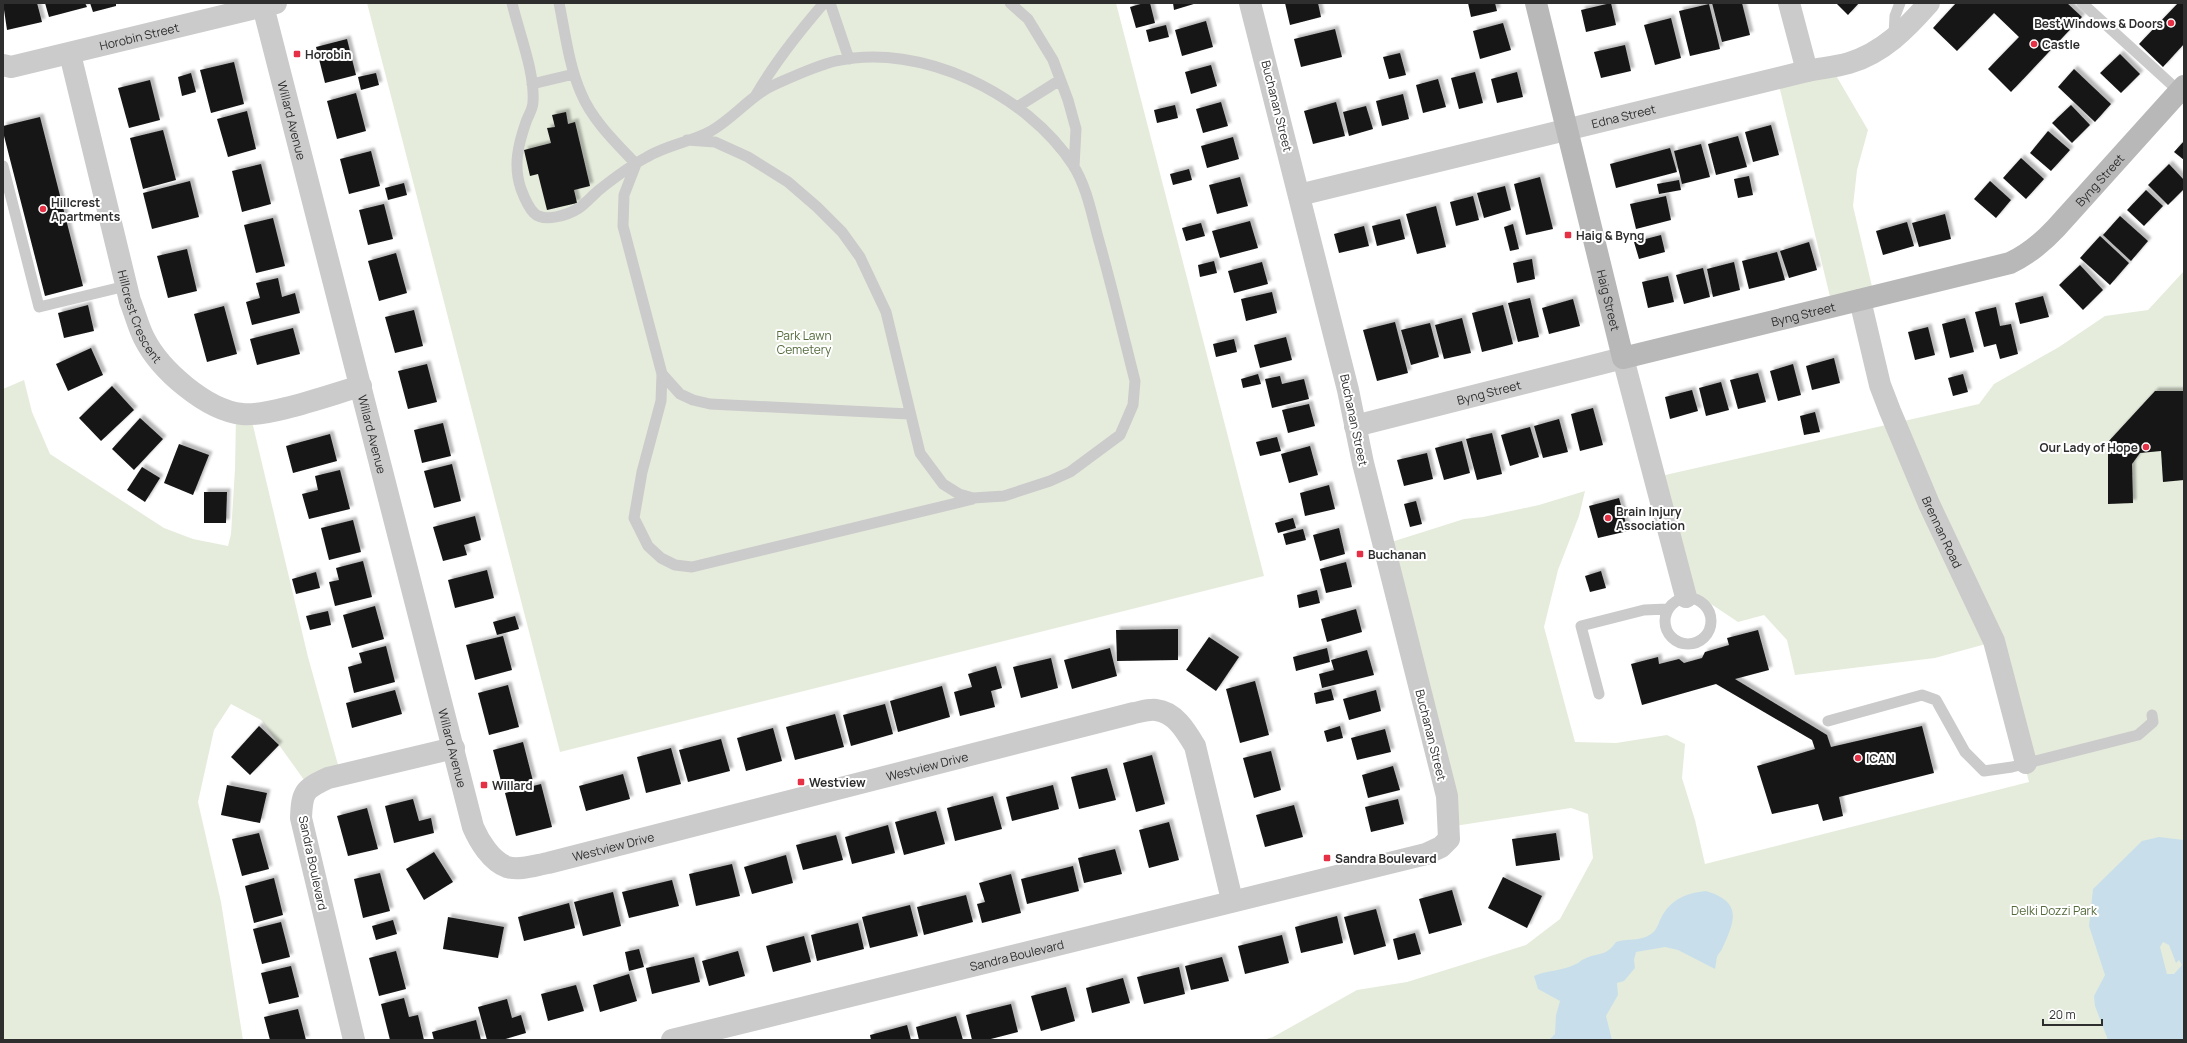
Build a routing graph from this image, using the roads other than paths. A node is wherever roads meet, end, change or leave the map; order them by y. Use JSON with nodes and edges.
{"nodes":[{"id":1,"x":512,"y":3,"type":"edge"},
{"id":2,"x":559,"y":3,"type":"edge"},
{"id":3,"x":824,"y":3,"type":"edge"},
{"id":4,"x":830,"y":3,"type":"edge"},
{"id":5,"x":1010,"y":3,"type":"edge"},
{"id":6,"x":1250,"y":3,"type":"edge"},
{"id":7,"x":1536,"y":3,"type":"edge"},
{"id":8,"x":1789,"y":3,"type":"edge"},
{"id":9,"x":1900,"y":3,"type":"edge"},
{"id":10,"x":1929,"y":3,"type":"edge"},
{"id":11,"x":2082,"y":3,"type":"edge"},
{"id":12,"x":269,"y":5,"type":"edge"},
{"id":13,"x":1894,"y":39,"type":"junction"},
{"id":14,"x":70,"y":54,"type":"junction"},
{"id":15,"x":849,"y":59,"type":"junction"},
{"id":16,"x":3,"y":65,"type":"edge"},
{"id":17,"x":1807,"y":71,"type":"junction"},
{"id":18,"x":574,"y":74,"type":"junction"},
{"id":19,"x":1060,"y":80,"type":"junction"},
{"id":20,"x":532,"y":84,"type":"junction"},
{"id":21,"x":2182,"y":91,"type":"edge"},
{"id":22,"x":754,"y":99,"type":"junction"},
{"id":23,"x":1017,"y":108,"type":"junction"},
{"id":24,"x":1568,"y":130,"type":"junction"},
{"id":25,"x":687,"y":140,"type":"junction"},
{"id":26,"x":636,"y":164,"type":"junction"},
{"id":27,"x":3,"y":166,"type":"edge"},
{"id":28,"x":1074,"y":167,"type":"junction"},
{"id":29,"x":1299,"y":195,"type":"junction"},
{"id":30,"x":126,"y":286,"type":"junction"},
{"id":31,"x":1860,"y":300,"type":"junction"},
{"id":32,"x":1623,"y":358,"type":"junction"},
{"id":33,"x":662,"y":374,"type":"junction"},
{"id":34,"x":360,"y":386,"type":"junction"},
{"id":35,"x":909,"y":414,"type":"junction"},
{"id":36,"x":1355,"y":426,"type":"junction"},
{"id":37,"x":973,"y":498,"type":"junction"},
{"id":38,"x":1686,"y":597,"type":"junction"},
{"id":39,"x":1667,"y":609,"type":"junction"},
{"id":40,"x":1599,"y":694,"type":"dead end"},
{"id":41,"x":2152,"y":715,"type":"dead end"},
{"id":42,"x":1828,"y":721,"type":"dead end"},
{"id":43,"x":454,"y":748,"type":"junction"},
{"id":44,"x":2026,"y":763,"type":"junction"},
{"id":45,"x":1449,"y":839,"type":"joint"},
{"id":46,"x":492,"y":856,"type":"joint"},
{"id":47,"x":1232,"y":900,"type":"junction"},
{"id":48,"x":354,"y":1040,"type":"edge"},
{"id":49,"x":672,"y":1040,"type":"edge"}],
"edges":[{"from":1,"to":20,"type":"lane"},
{"from":2,"to":18,"type":"lane"},
{"from":3,"to":22,"type":"lane"},
{"from":4,"to":15,"type":"lane"},
{"from":5,"to":19,"type":"lane"},
{"from":6,"to":29,"type":"street","name":"Buchanan Street"},
{"from":7,"to":24,"type":"street","name":"Haig Street"},
{"from":8,"to":17,"type":"street"},
{"from":9,"to":13,"type":"lane"},
{"from":10,"to":13,"type":"street","name":"Edna Street"},
{"from":11,"to":21,"type":"lane"},
{"from":12,"to":14,"type":"street","name":"Horobin Street"},
{"from":12,"to":34,"type":"street","name":"Willard Avenue"},
{"from":13,"to":17,"type":"street","name":"Edna Street"},
{"from":14,"to":16,"type":"street","name":"Horobin Street"},
{"from":14,"to":30,"type":"street","name":"Hillcrest Crescent"},
{"from":15,"to":22,"type":"lane"},
{"from":15,"to":23,"type":"lane"},
{"from":17,"to":24,"type":"street","name":"Edna Street"},
{"from":18,"to":20,"type":"lane"},
{"from":18,"to":26,"type":"lane"},
{"from":19,"to":23,"type":"lane"},
{"from":19,"to":28,"type":"lane"},
{"from":20,"to":26,"type":"lane"},
{"from":21,"to":31,"type":"street","name":"Byng Street"},
{"from":22,"to":25,"type":"lane"},
{"from":23,"to":28,"type":"lane"},
{"from":24,"to":29,"type":"street","name":"Edna Street"},
{"from":24,"to":32,"type":"street","name":"Haig Street"},
{"from":25,"to":26,"type":"lane"},
{"from":25,"to":35,"type":"lane"},
{"from":26,"to":33,"type":"lane"},
{"from":27,"to":30,"type":"lane"},
{"from":28,"to":37,"type":"lane"},
{"from":29,"to":36,"type":"street","name":"Buchanan Street"},
{"from":30,"to":34,"type":"street","name":"Hillcrest Crescent"},
{"from":31,"to":32,"type":"street","name":"Byng Street"},
{"from":31,"to":44,"type":"street","name":"Brennan Road"},
{"from":32,"to":36,"type":"street","name":"Byng Street"},
{"from":32,"to":38,"type":"street","name":"Haig Street"},
{"from":33,"to":35,"type":"lane"},
{"from":33,"to":37,"type":"lane"},
{"from":34,"to":43,"type":"street","name":"Willard Avenue"},
{"from":35,"to":37,"type":"lane"},
{"from":36,"to":45,"type":"street","name":"Buchanan Street"},
{"from":38,"to":39,"type":"lane"},
{"from":38,"to":39,"type":"lane"},
{"from":39,"to":40,"type":"lane"},
{"from":41,"to":44,"type":"lane"},
{"from":42,"to":44,"type":"lane"},
{"from":43,"to":46,"type":"street","name":"Willard Avenue"},
{"from":43,"to":48,"type":"street","name":"Sandra Boulevard"},
{"from":45,"to":47,"type":"street","name":"Sandra Boulevard"},
{"from":46,"to":47,"type":"street","name":"Westview Drive"},
{"from":47,"to":49,"type":"street","name":"Sandra Boulevard"}]}
